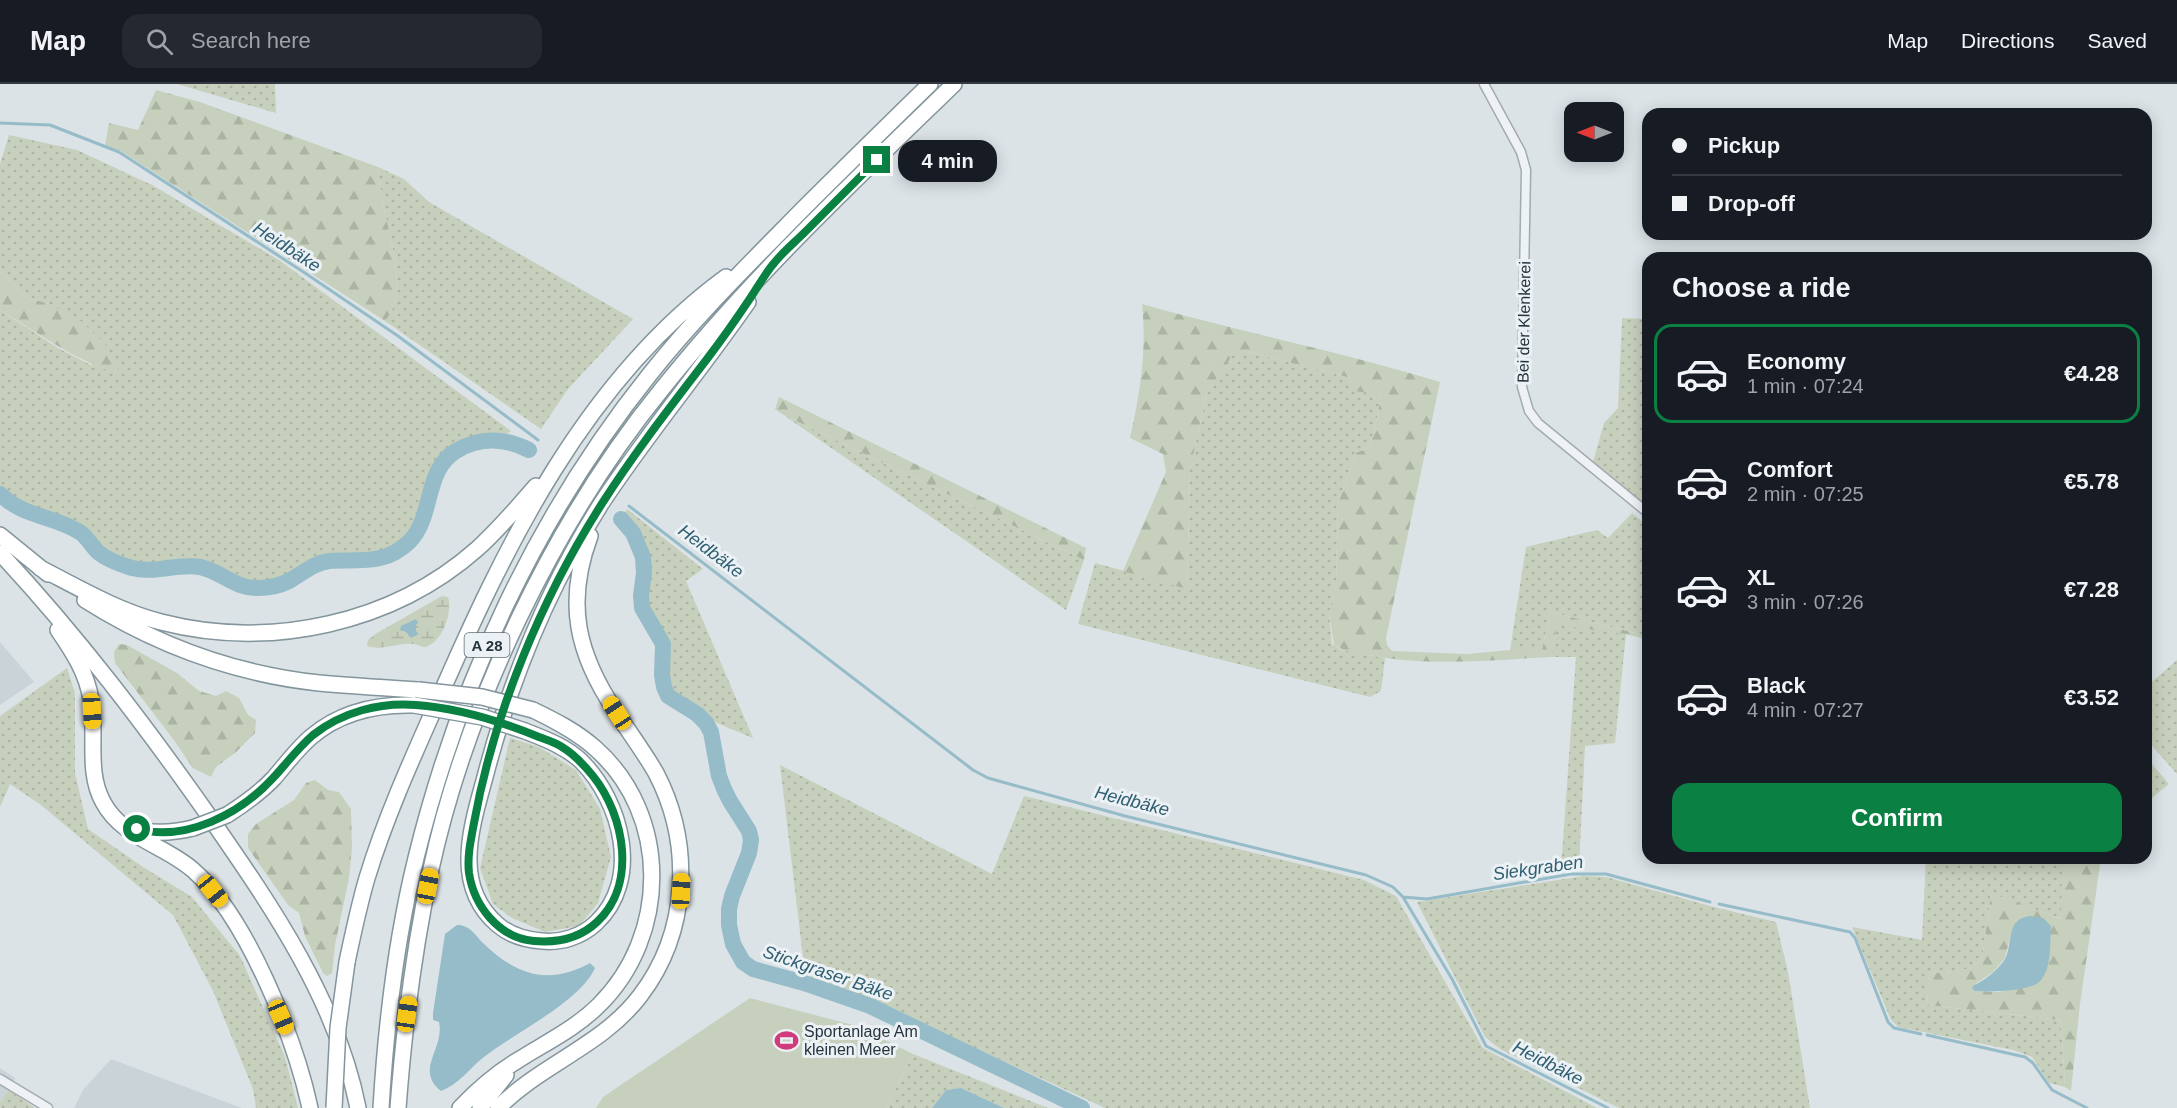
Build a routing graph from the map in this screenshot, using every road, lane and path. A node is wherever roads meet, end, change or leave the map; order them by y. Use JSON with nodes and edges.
{"nodes":[{"id":1,"x":930,"y":84,"type":"edge"},
{"id":2,"x":954,"y":84,"type":"edge"},
{"id":3,"x":1484,"y":84,"type":"edge"},
{"id":4,"x":757,"y":255,"type":"junction"},
{"id":5,"x":775,"y":262,"type":"junction"},
{"id":6,"x":558,"y":462,"type":"junction"},
{"id":7,"x":601,"y":505,"type":"junction"},
{"id":8,"x":1642,"y":508,"type":"edge"},
{"id":9,"x":0,"y":535,"type":"edge"},
{"id":10,"x":0,"y":553,"type":"edge"},
{"id":11,"x":40,"y":568,"type":"junction"},
{"id":12,"x":19,"y":574,"type":"junction"},
{"id":13,"x":417,"y":697,"type":"junction"},
{"id":14,"x":116,"y":818,"type":"junction"},
{"id":15,"x":519,"y":1059,"type":"junction"},
{"id":16,"x":0,"y":1079,"type":"edge"},
{"id":17,"x":48,"y":1108,"type":"edge"},
{"id":18,"x":310,"y":1108,"type":"edge"},
{"id":19,"x":334,"y":1108,"type":"edge"},
{"id":20,"x":358,"y":1108,"type":"edge"},
{"id":21,"x":381,"y":1108,"type":"edge"},
{"id":22,"x":398,"y":1108,"type":"edge"},
{"id":23,"x":460,"y":1108,"type":"edge"},
{"id":24,"x":480,"y":1108,"type":"edge"},
{"id":25,"x":498,"y":1108,"type":"edge"}],
"edges":[{"from":1,"to":4,"type":"highway","number":"A 28"},
{"from":2,"to":5,"type":"highway","number":"A 28"},
{"from":3,"to":8,"type":"street","name":"Bei der Klenkerei"},
{"from":4,"to":6,"type":"highway"},
{"from":4,"to":21,"type":"highway","number":"A 28"},
{"from":5,"to":7,"type":"highway"},
{"from":5,"to":22,"type":"highway","number":"A 28"},
{"from":6,"to":11,"type":"highway"},
{"from":6,"to":19,"type":"highway","bridge":true},
{"from":7,"to":13,"type":"highway","bridge":true},
{"from":7,"to":25,"type":"highway"},
{"from":9,"to":11,"type":"highway"},
{"from":10,"to":12,"type":"highway"},
{"from":11,"to":13,"type":"highway"},
{"from":12,"to":14,"type":"highway"},
{"from":12,"to":20,"type":"highway"},
{"from":13,"to":14,"type":"highway","bridge":true},
{"from":13,"to":15,"type":"highway","bridge":true},
{"from":14,"to":18,"type":"highway"},
{"from":15,"to":23,"type":"highway"},
{"from":15,"to":24,"type":"highway"},
{"from":16,"to":17,"type":"street"}]}
